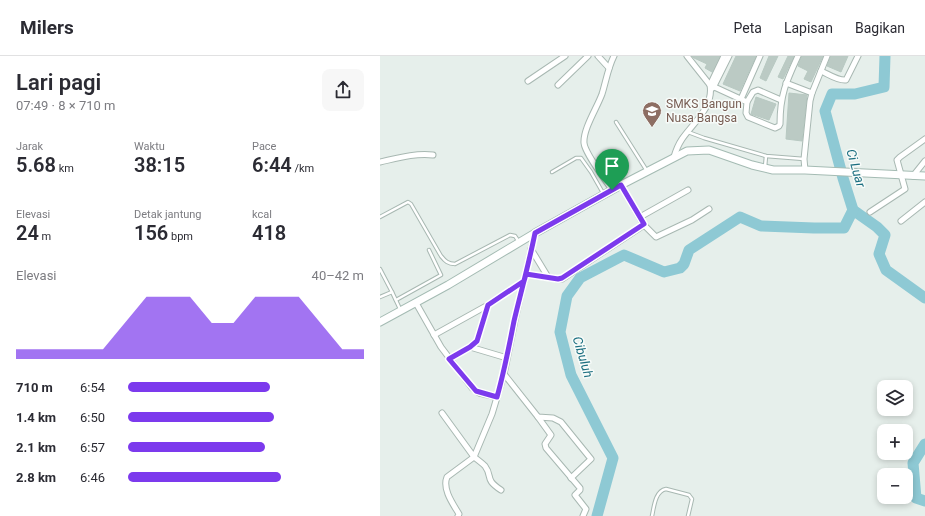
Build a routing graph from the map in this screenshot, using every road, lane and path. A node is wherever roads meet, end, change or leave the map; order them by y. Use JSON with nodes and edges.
{"nodes":[{"id":1,"x":565,"y":56,"type":"edge"},
{"id":2,"x":588,"y":56,"type":"edge"},
{"id":3,"x":598,"y":56,"type":"edge"},
{"id":4,"x":614,"y":56,"type":"edge"},
{"id":5,"x":687,"y":56,"type":"edge"},
{"id":6,"x":724,"y":56,"type":"edge"},
{"id":7,"x":730,"y":56,"type":"edge"},
{"id":8,"x":760,"y":56,"type":"edge"},
{"id":9,"x":798,"y":56,"type":"edge"},
{"id":10,"x":827,"y":56,"type":"edge"},
{"id":11,"x":858,"y":56,"type":"edge"},
{"id":12,"x":609,"y":68,"type":"junction"},
{"id":13,"x":821,"y":71,"type":"junction"},
{"id":14,"x":528,"y":81,"type":"dead end"},
{"id":15,"x":786,"y":83,"type":"junction"},
{"id":16,"x":558,"y":86,"type":"dead end"},
{"id":17,"x":712,"y":88,"type":"junction"},
{"id":18,"x":812,"y":93,"type":"junction"},
{"id":19,"x":741,"y":98,"type":"junction"},
{"id":20,"x":781,"y":100,"type":"junction"},
{"id":21,"x":747,"y":102,"type":"junction"},
{"id":22,"x":616,"y":122,"type":"dead end"},
{"id":23,"x":687,"y":132,"type":"junction"},
{"id":24,"x":925,"y":139,"type":"edge"},
{"id":25,"x":433,"y":155,"type":"dead end"},
{"id":26,"x":766,"y":156,"type":"junction"},
{"id":27,"x":674,"y":157,"type":"junction"},
{"id":28,"x":804,"y":159,"type":"junction"},
{"id":29,"x":925,"y":161,"type":"edge"},
{"id":30,"x":380,"y":162,"type":"edge"},
{"id":31,"x":765,"y":168,"type":"junction"},
{"id":32,"x":806,"y":170,"type":"junction"},
{"id":33,"x":647,"y":171,"type":"junction"},
{"id":34,"x":552,"y":172,"type":"dead end"},
{"id":35,"x":902,"y":175,"type":"junction"},
{"id":36,"x":913,"y":176,"type":"junction"},
{"id":37,"x":925,"y":176,"type":"edge"},
{"id":38,"x":621,"y":185,"type":"junction"},
{"id":39,"x":612,"y":190,"type":"junction"},
{"id":40,"x":688,"y":190,"type":"dead end"},
{"id":41,"x":604,"y":195,"type":"junction"},
{"id":42,"x":925,"y":202,"type":"edge"},
{"id":43,"x":709,"y":209,"type":"dead end"},
{"id":44,"x":870,"y":212,"type":"dead end"},
{"id":45,"x":380,"y":217,"type":"edge"},
{"id":46,"x":640,"y":217,"type":"junction"},
{"id":47,"x":901,"y":221,"type":"dead end"},
{"id":48,"x":644,"y":224,"type":"junction"},
{"id":49,"x":535,"y":233,"type":"junction"},
{"id":50,"x":519,"y":242,"type":"junction"},
{"id":51,"x":532,"y":249,"type":"junction"},
{"id":52,"x":429,"y":250,"type":"dead end"},
{"id":53,"x":380,"y":269,"type":"edge"},
{"id":54,"x":526,"y":274,"type":"junction"},
{"id":55,"x":548,"y":278,"type":"junction"},
{"id":56,"x":524,"y":281,"type":"junction"},
{"id":57,"x":392,"y":292,"type":"junction"},
{"id":58,"x":380,"y":297,"type":"edge"},
{"id":59,"x":396,"y":300,"type":"junction"},
{"id":60,"x":416,"y":303,"type":"junction"},
{"id":61,"x":488,"y":305,"type":"junction"},
{"id":62,"x":401,"y":311,"type":"junction"},
{"id":63,"x":380,"y":322,"type":"edge"},
{"id":64,"x":434,"y":335,"type":"junction"},
{"id":65,"x":470,"y":347,"type":"junction"},
{"id":66,"x":507,"y":358,"type":"junction"},
{"id":67,"x":449,"y":359,"type":"junction"},
{"id":68,"x":504,"y":374,"type":"junction"},
{"id":69,"x":497,"y":397,"type":"junction"},
{"id":70,"x":442,"y":413,"type":"dead end"},
{"id":71,"x":538,"y":417,"type":"junction"},
{"id":72,"x":474,"y":457,"type":"junction"},
{"id":73,"x":571,"y":478,"type":"junction"},
{"id":74,"x":501,"y":490,"type":"dead end"},
{"id":75,"x":458,"y":516,"type":"edge"},
{"id":76,"x":583,"y":516,"type":"edge"},
{"id":77,"x":652,"y":516,"type":"edge"},
{"id":78,"x":688,"y":516,"type":"edge"}],
"edges":[{"from":1,"to":14,"type":"street"},
{"from":2,"to":16,"type":"street"},
{"from":3,"to":12,"type":"street"},
{"from":4,"to":12,"type":"street"},
{"from":5,"to":17,"type":"street"},
{"from":6,"to":17,"type":"street"},
{"from":7,"to":17,"type":"street"},
{"from":8,"to":19,"type":"street"},
{"from":9,"to":15,"type":"street"},
{"from":10,"to":13,"type":"street"},
{"from":11,"to":13,"type":"street"},
{"from":12,"to":39,"type":"street"},
{"from":13,"to":18,"type":"street"},
{"from":15,"to":18,"type":"street"},
{"from":15,"to":20,"type":"street"},
{"from":17,"to":19,"type":"street"},
{"from":17,"to":23,"type":"street"},
{"from":18,"to":28,"type":"street"},
{"from":19,"to":21,"type":"street"},
{"from":20,"to":21,"type":"street"},
{"from":20,"to":21,"type":"street"},
{"from":22,"to":33,"type":"lane"},
{"from":23,"to":26,"type":"lane"},
{"from":23,"to":27,"type":"street"},
{"from":24,"to":35,"type":"street"},
{"from":25,"to":30,"type":"street"},
{"from":26,"to":28,"type":"lane"},
{"from":26,"to":31,"type":"lane"},
{"from":27,"to":31,"type":"street"},
{"from":27,"to":33,"type":"street"},
{"from":28,"to":32,"type":"street"},
{"from":29,"to":36,"type":"street"},
{"from":31,"to":32,"type":"street"},
{"from":32,"to":35,"type":"street"},
{"from":33,"to":38,"type":"street"},
{"from":34,"to":41,"type":"lane"},
{"from":35,"to":36,"type":"street"},
{"from":35,"to":44,"type":"street"},
{"from":36,"to":37,"type":"street"},
{"from":38,"to":39,"type":"street"},
{"from":38,"to":46,"type":"street"},
{"from":39,"to":41,"type":"street"},
{"from":40,"to":46,"type":"street"},
{"from":41,"to":49,"type":"street"},
{"from":42,"to":47,"type":"street"},
{"from":43,"to":48,"type":"street"},
{"from":45,"to":50,"type":"lane"},
{"from":46,"to":48,"type":"street"},
{"from":48,"to":55,"type":"street"},
{"from":49,"to":50,"type":"street"},
{"from":49,"to":51,"type":"street"},
{"from":50,"to":60,"type":"street"},
{"from":51,"to":54,"type":"street"},
{"from":51,"to":55,"type":"street"},
{"from":52,"to":59,"type":"lane"},
{"from":53,"to":57,"type":"lane"},
{"from":54,"to":55,"type":"street"},
{"from":54,"to":56,"type":"street"},
{"from":56,"to":61,"type":"street"},
{"from":56,"to":66,"type":"street"},
{"from":57,"to":58,"type":"lane"},
{"from":57,"to":59,"type":"lane"},
{"from":59,"to":62,"type":"lane"},
{"from":60,"to":62,"type":"street"},
{"from":60,"to":64,"type":"street"},
{"from":61,"to":64,"type":"street"},
{"from":61,"to":65,"type":"street"},
{"from":62,"to":63,"type":"street"},
{"from":64,"to":67,"type":"street"},
{"from":65,"to":66,"type":"street"},
{"from":65,"to":67,"type":"street"},
{"from":66,"to":68,"type":"street"},
{"from":67,"to":69,"type":"street"},
{"from":68,"to":69,"type":"street"},
{"from":68,"to":71,"type":"street"},
{"from":69,"to":72,"type":"street"},
{"from":70,"to":72,"type":"street"},
{"from":71,"to":73,"type":"street"},
{"from":71,"to":73,"type":"street"},
{"from":72,"to":74,"type":"street"},
{"from":72,"to":75,"type":"street"},
{"from":73,"to":76,"type":"street"},
{"from":77,"to":78,"type":"lane"}]}
